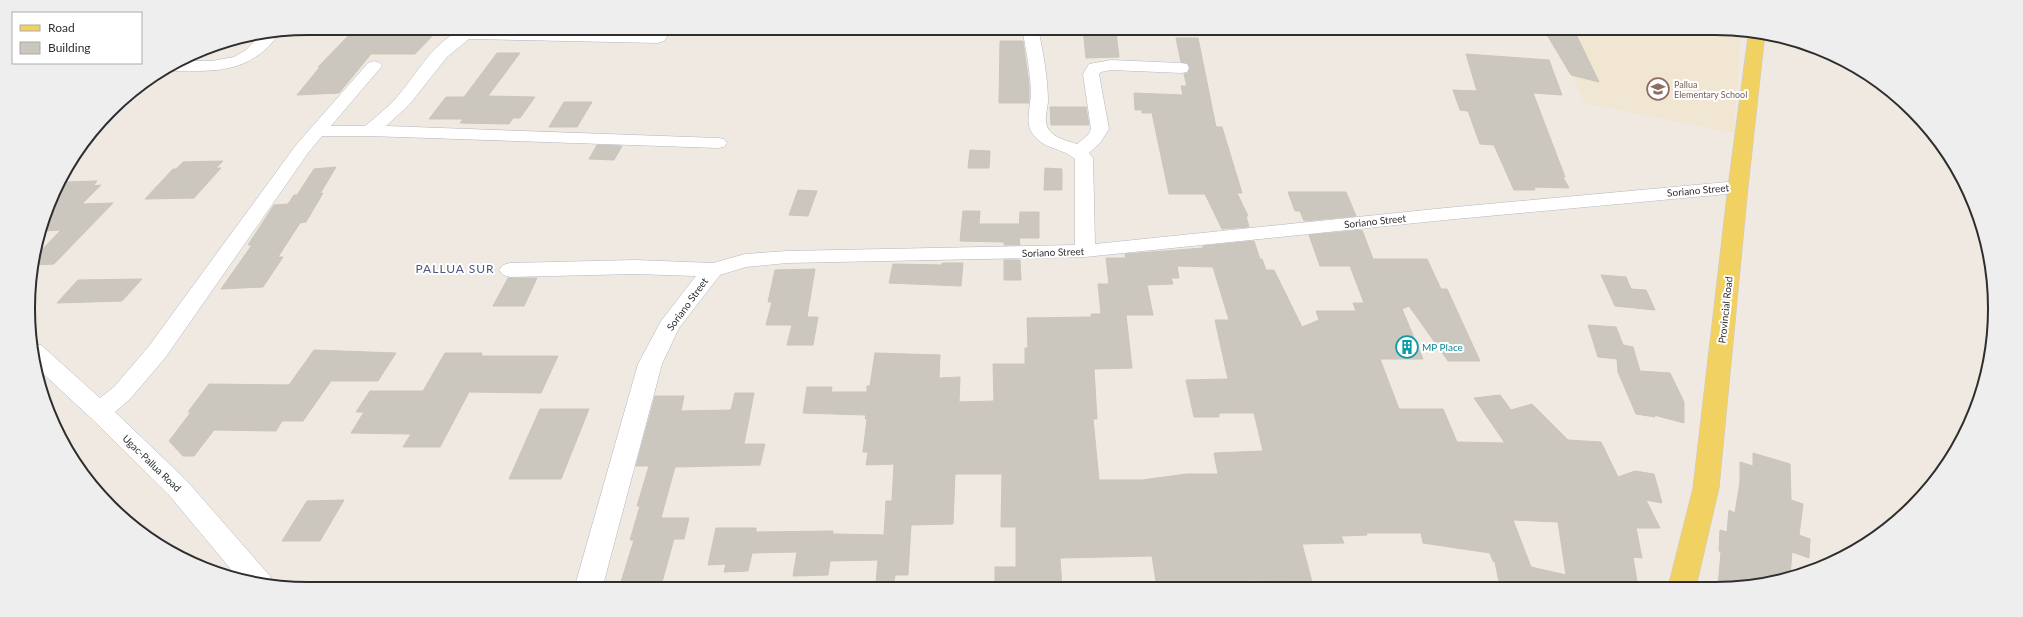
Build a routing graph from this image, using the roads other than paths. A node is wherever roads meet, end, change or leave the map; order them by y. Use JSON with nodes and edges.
{"nodes":[{"id":1,"x":464,"y":35,"type":"edge"},
{"id":2,"x":514,"y":35,"type":"edge"},
{"id":3,"x":660,"y":35,"type":"edge"},
{"id":4,"x":1031,"y":35,"type":"edge"},
{"id":5,"x":267,"y":38,"type":"edge"},
{"id":6,"x":1756,"y":38,"type":"edge"},
{"id":7,"x":183,"y":66,"type":"edge"},
{"id":8,"x":374,"y":66,"type":"dead end"},
{"id":9,"x":1181,"y":68,"type":"dead end"},
{"id":10,"x":317,"y":131,"type":"junction"},
{"id":11,"x":369,"y":131,"type":"junction"},
{"id":12,"x":718,"y":144,"type":"dead end"},
{"id":13,"x":1079,"y":151,"type":"junction"},
{"id":14,"x":1738,"y":187,"type":"junction"},
{"id":15,"x":1085,"y":251,"type":"junction"},
{"id":16,"x":510,"y":270,"type":"dead end"},
{"id":17,"x":713,"y":270,"type":"junction"},
{"id":18,"x":40,"y":360,"type":"edge"},
{"id":19,"x":100,"y":412,"type":"junction"},
{"id":20,"x":254,"y":577,"type":"edge"},
{"id":21,"x":590,"y":582,"type":"edge"},
{"id":22,"x":1683,"y":582,"type":"edge"}],
"edges":[{"from":1,"to":11,"type":"street"},
{"from":2,"to":3,"type":"street"},
{"from":4,"to":13,"type":"street"},
{"from":5,"to":7,"type":"street"},
{"from":6,"to":14,"type":"main road","name":"Provincial Road"},
{"from":8,"to":10,"type":"street"},
{"from":9,"to":13,"type":"street"},
{"from":10,"to":11,"type":"street"},
{"from":10,"to":19,"type":"street"},
{"from":11,"to":12,"type":"street"},
{"from":13,"to":15,"type":"street"},
{"from":14,"to":15,"type":"street","name":"Soriano Street"},
{"from":14,"to":22,"type":"main road","name":"Provincial Road"},
{"from":15,"to":17,"type":"street","name":"Soriano Street"},
{"from":16,"to":17,"type":"street"},
{"from":17,"to":21,"type":"street","name":"Soriano Street"},
{"from":18,"to":19,"type":"street","name":"Ugac-Pallua Road"},
{"from":19,"to":20,"type":"street","name":"Ugac-Pallua Road"}]}
